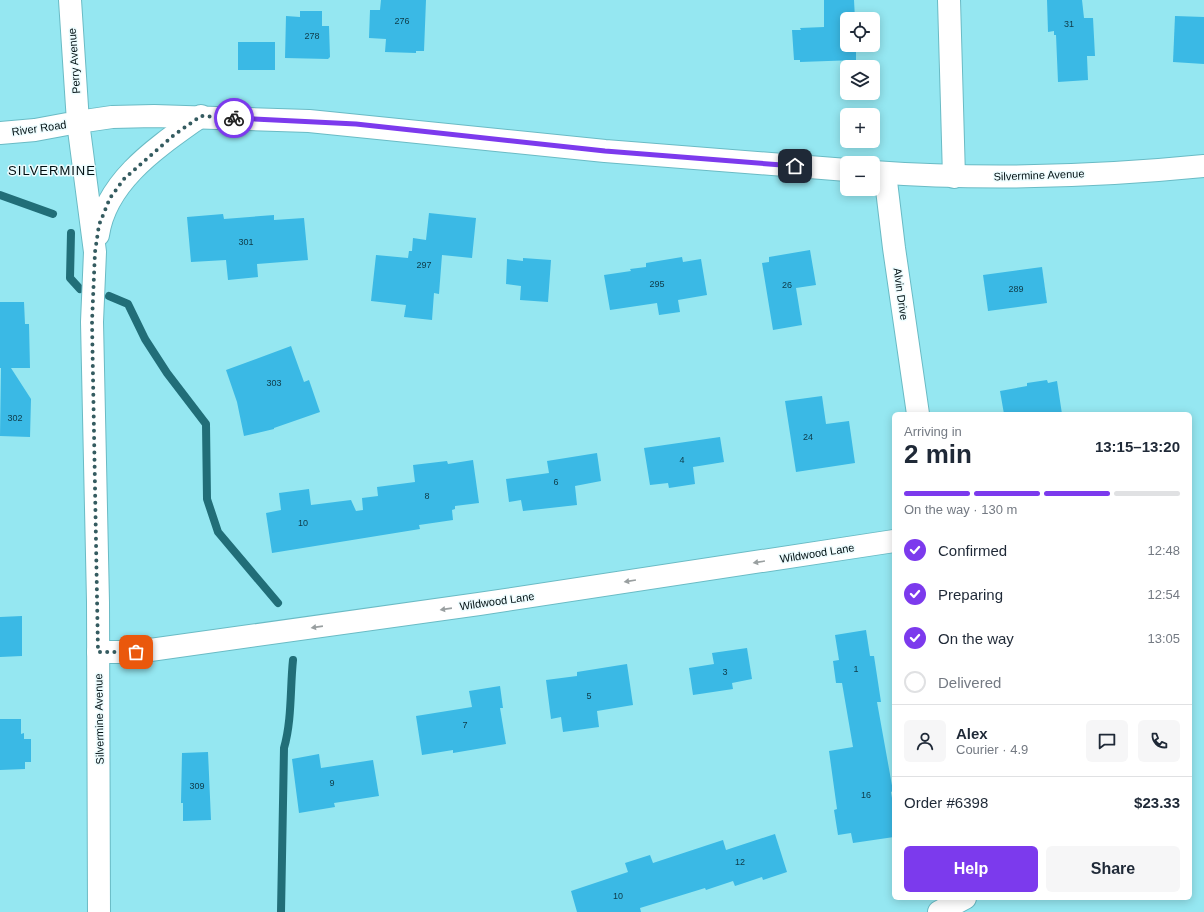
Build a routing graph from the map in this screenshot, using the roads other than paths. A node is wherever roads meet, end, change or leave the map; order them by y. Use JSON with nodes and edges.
{"nodes":[{"id":1,"x":70,"y":0,"type":"edge"},
{"id":2,"x":949,"y":0,"type":"edge"},
{"id":3,"x":201,"y":116,"type":"junction"},
{"id":4,"x":78,"y":122,"type":"junction"},
{"id":5,"x":0,"y":133,"type":"edge"},
{"id":6,"x":1204,"y":166,"type":"edge"},
{"id":7,"x":840,"y":169,"type":"edge"},
{"id":8,"x":880,"y":172,"type":"edge"},
{"id":9,"x":880,"y":177,"type":"edge"},
{"id":10,"x":954,"y":177,"type":"junction"},
{"id":11,"x":95,"y":252,"type":"junction"},
{"id":12,"x":918,"y":412,"type":"edge"},
{"id":13,"x":892,"y":541,"type":"edge"},
{"id":14,"x":98,"y":652,"type":"junction"},
{"id":15,"x":962,"y":900,"type":"edge"},
{"id":16,"x":99,"y":912,"type":"edge"},
{"id":17,"x":939,"y":912,"type":"edge"}],
"edges":[{"from":1,"to":4,"type":"street","name":"Perry Avenue"},
{"from":2,"to":10,"type":"street"},
{"from":3,"to":4,"type":"street"},
{"from":3,"to":7,"type":"street"},
{"from":3,"to":11,"type":"street"},
{"from":4,"to":5,"type":"street","name":"River Road"},
{"from":4,"to":11,"type":"street","name":"Silvermine Avenue"},
{"from":6,"to":10,"type":"street","name":"Silvermine Avenue"},
{"from":8,"to":10,"type":"street","name":"Silvermine Avenue"},
{"from":9,"to":12,"type":"street","name":"Alvin Drive"},
{"from":11,"to":14,"type":"street","name":"Silvermine Avenue"},
{"from":13,"to":14,"type":"street","name":"Wildwood Lane","one_way":true},
{"from":14,"to":16,"type":"street","name":"Silvermine Avenue"},
{"from":15,"to":17,"type":"street"}]}
